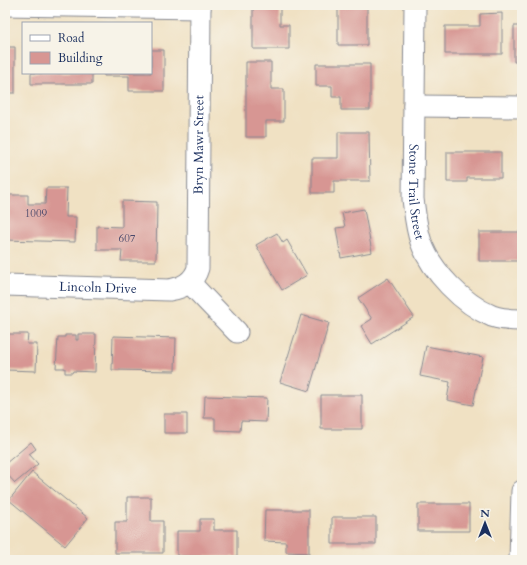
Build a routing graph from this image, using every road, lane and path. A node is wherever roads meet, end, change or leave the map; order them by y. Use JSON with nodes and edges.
{"nodes":[{"id":1,"x":5,"y":5,"type":"edge"},
{"id":2,"x":415,"y":5,"type":"edge"},
{"id":3,"x":200,"y":7,"type":"edge"},
{"id":4,"x":414,"y":106,"type":"junction"},
{"id":5,"x":522,"y":107,"type":"edge"},
{"id":6,"x":189,"y":282,"type":"junction"},
{"id":7,"x":5,"y":285,"type":"edge"},
{"id":8,"x":522,"y":320,"type":"edge"},
{"id":9,"x":237,"y":332,"type":"dead end"},
{"id":10,"x":522,"y":491,"type":"edge"},
{"id":11,"x":520,"y":560,"type":"edge"}],
"edges":[{"from":1,"to":3,"type":"street"},
{"from":2,"to":4,"type":"street","name":"Stone Trail Street"},
{"from":3,"to":6,"type":"street","name":"Bryn Mawr Street"},
{"from":4,"to":5,"type":"street"},
{"from":4,"to":8,"type":"street","name":"Stone Trail Street"},
{"from":6,"to":7,"type":"street","name":"Lincoln Drive"},
{"from":6,"to":9,"type":"street"},
{"from":10,"to":11,"type":"street"}]}
